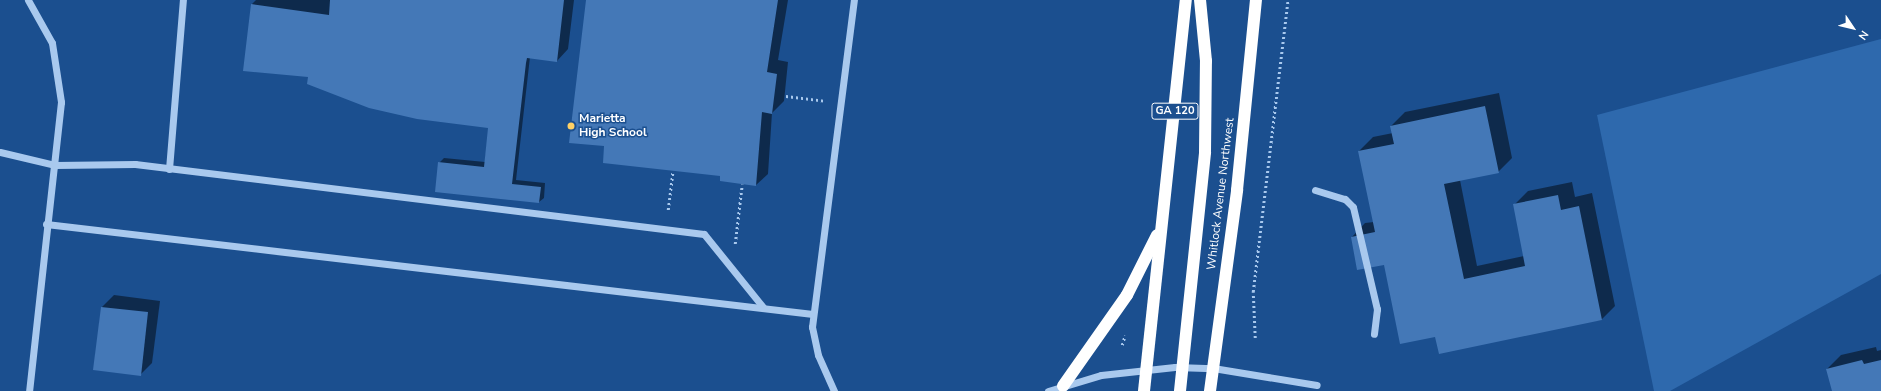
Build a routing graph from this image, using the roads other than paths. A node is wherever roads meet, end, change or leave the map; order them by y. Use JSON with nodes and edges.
{"nodes":[{"id":1,"x":28,"y":0,"type":"edge"},
{"id":2,"x":183,"y":0,"type":"edge"},
{"id":3,"x":854,"y":0,"type":"edge"},
{"id":4,"x":1186,"y":0,"type":"edge"},
{"id":5,"x":1200,"y":0,"type":"edge"},
{"id":6,"x":1256,"y":0,"type":"edge"},
{"id":7,"x":0,"y":152,"type":"edge"},
{"id":8,"x":55,"y":165,"type":"junction"},
{"id":9,"x":169,"y":168,"type":"junction"},
{"id":10,"x":1315,"y":190,"type":"dead end"},
{"id":11,"x":1163,"y":222,"type":"junction"},
{"id":12,"x":46,"y":224,"type":"junction"},
{"id":13,"x":763,"y":307,"type":"junction"},
{"id":14,"x":813,"y":314,"type":"junction"},
{"id":15,"x":1374,"y":334,"type":"dead end"},
{"id":16,"x":1147,"y":367,"type":"junction"},
{"id":17,"x":1182,"y":367,"type":"junction"},
{"id":18,"x":1213,"y":368,"type":"junction"},
{"id":19,"x":1317,"y":385,"type":"dead end"},
{"id":20,"x":1063,"y":386,"type":"junction"},
{"id":21,"x":29,"y":391,"type":"edge"},
{"id":22,"x":834,"y":391,"type":"edge"},
{"id":23,"x":1048,"y":391,"type":"edge"},
{"id":24,"x":1144,"y":391,"type":"edge"},
{"id":25,"x":1180,"y":391,"type":"edge"},
{"id":26,"x":1210,"y":391,"type":"edge"}],
"edges":[{"from":1,"to":8,"type":"street"},
{"from":2,"to":9,"type":"street"},
{"from":3,"to":14,"type":"street"},
{"from":4,"to":11,"type":"highway","number":"GA 120"},
{"from":5,"to":17,"type":"highway"},
{"from":6,"to":18,"type":"highway","name":"Whitlock Avenue Northwest"},
{"from":7,"to":8,"type":"street"},
{"from":8,"to":9,"type":"street"},
{"from":8,"to":12,"type":"street"},
{"from":9,"to":13,"type":"street"},
{"from":10,"to":15,"type":"street"},
{"from":11,"to":16,"type":"highway","number":"GA 120"},
{"from":11,"to":20,"type":"highway"},
{"from":12,"to":13,"type":"street"},
{"from":12,"to":21,"type":"street"},
{"from":13,"to":14,"type":"street"},
{"from":14,"to":22,"type":"street"},
{"from":16,"to":17,"type":"street"},
{"from":16,"to":20,"type":"street"},
{"from":16,"to":24,"type":"highway","number":"GA 120"},
{"from":17,"to":18,"type":"street"},
{"from":17,"to":25,"type":"highway"},
{"from":18,"to":19,"type":"street"},
{"from":18,"to":26,"type":"highway","name":"Whitlock Avenue Northwest"},
{"from":20,"to":23,"type":"street"}]}
